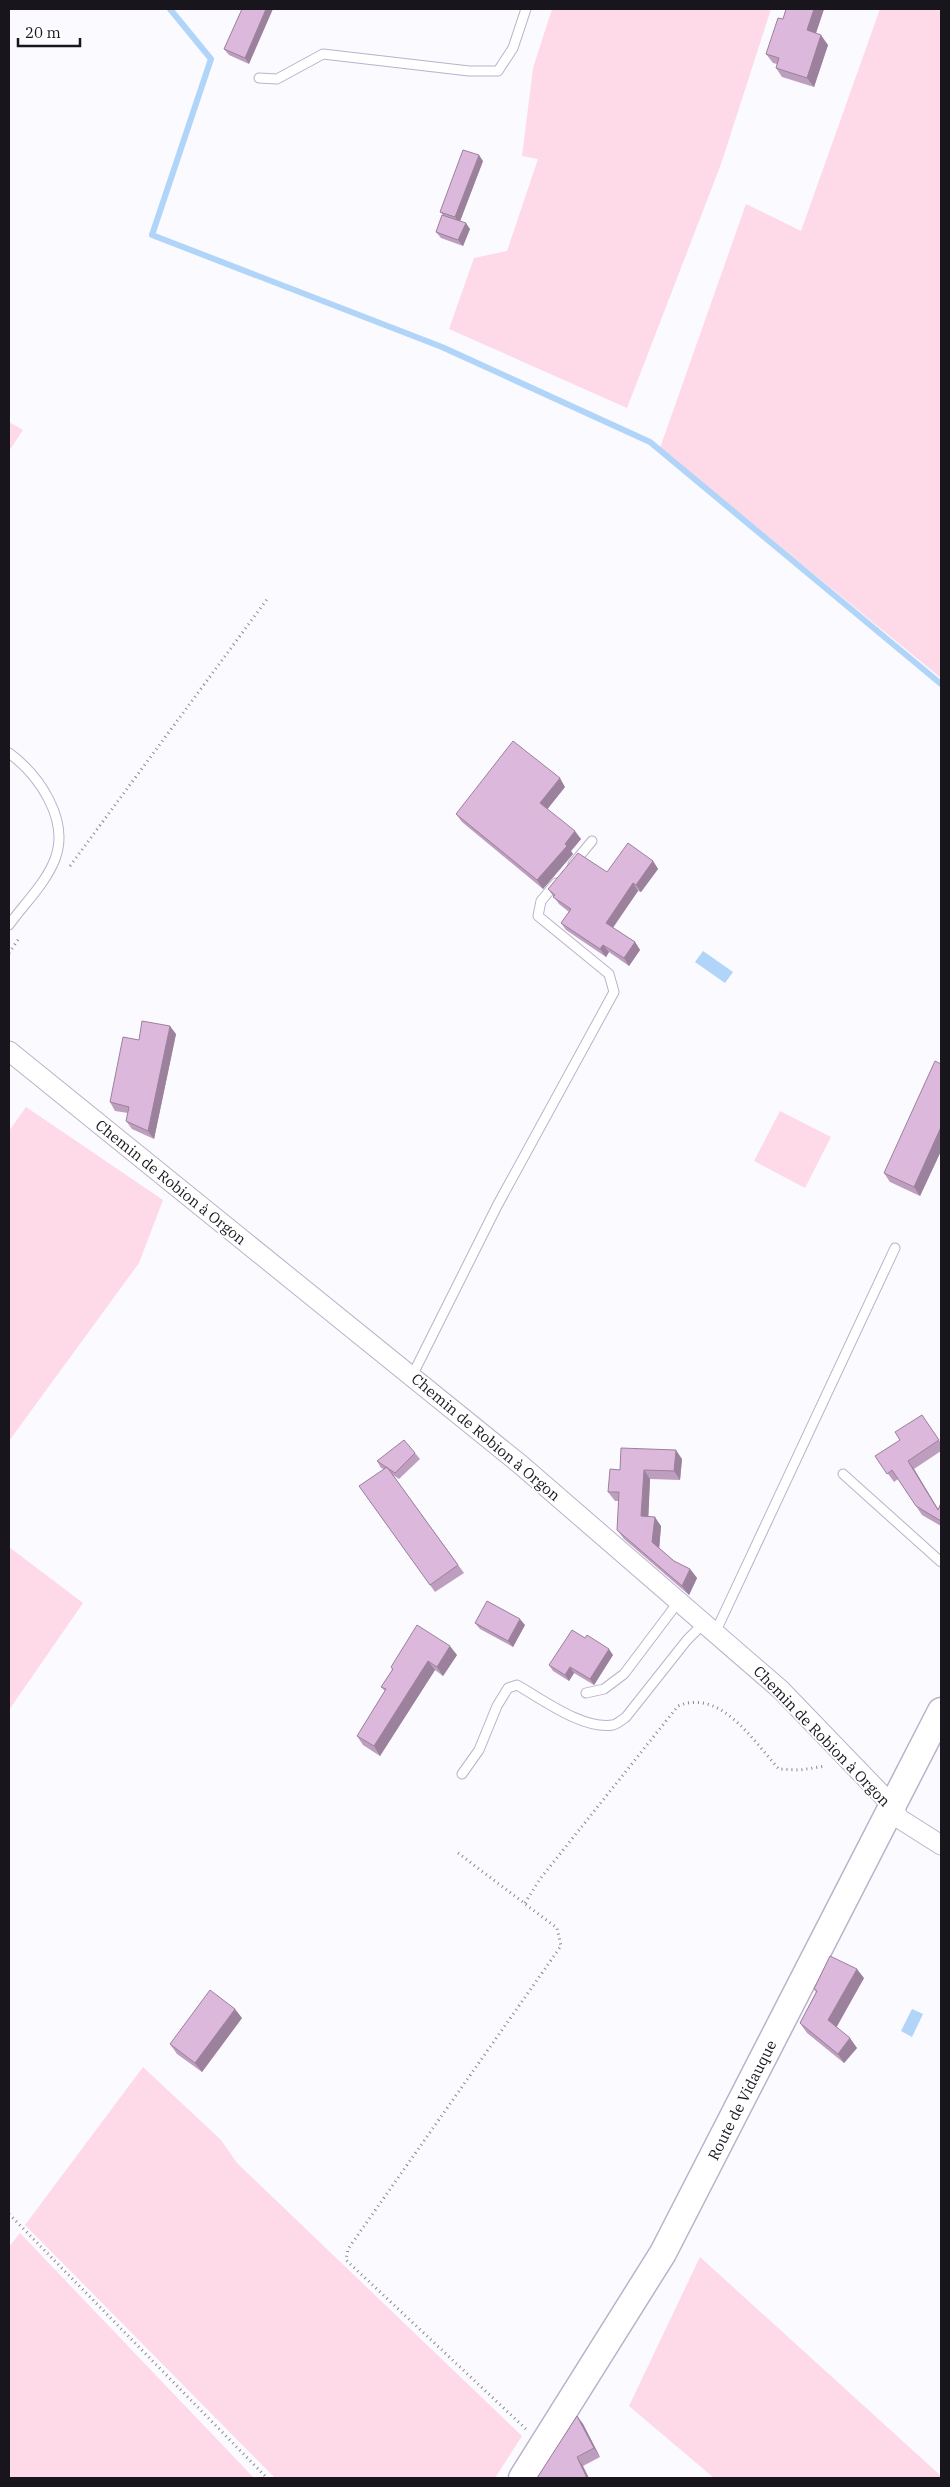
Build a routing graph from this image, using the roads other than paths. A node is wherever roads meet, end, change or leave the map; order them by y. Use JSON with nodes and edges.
{"nodes":[{"id":1,"x":526,"y":9,"type":"edge"},
{"id":2,"x":259,"y":78,"type":"dead end"},
{"id":3,"x":9,"y":753,"type":"edge"},
{"id":4,"x":592,"y":841,"type":"dead end"},
{"id":5,"x":567,"y":871,"type":"edge"},
{"id":6,"x":560,"y":878,"type":"edge"},
{"id":7,"x":9,"y":925,"type":"edge"},
{"id":8,"x":9,"y":1051,"type":"edge"},
{"id":9,"x":895,"y":1248,"type":"dead end"},
{"id":10,"x":412,"y":1376,"type":"junction"},
{"id":11,"x":843,"y":1474,"type":"dead end"},
{"id":12,"x":941,"y":1562,"type":"edge"},
{"id":13,"x":679,"y":1601,"type":"junction"},
{"id":14,"x":710,"y":1628,"type":"junction"},
{"id":15,"x":586,"y":1693,"type":"dead end"},
{"id":16,"x":941,"y":1711,"type":"edge"},
{"id":17,"x":462,"y":1774,"type":"dead end"},
{"id":18,"x":889,"y":1804,"type":"junction"},
{"id":19,"x":941,"y":1845,"type":"edge"},
{"id":20,"x":522,"y":2478,"type":"edge"}],
"edges":[{"from":1,"to":2,"type":"lane"},
{"from":3,"to":7,"type":"lane"},
{"from":4,"to":5,"type":"lane"},
{"from":6,"to":10,"type":"lane"},
{"from":8,"to":10,"type":"street","name":"Chemin de Robion à Orgon"},
{"from":9,"to":14,"type":"lane"},
{"from":10,"to":13,"type":"street","name":"Chemin de Robion à Orgon"},
{"from":11,"to":12,"type":"lane"},
{"from":13,"to":14,"type":"street","name":"Chemin de Robion à Orgon"},
{"from":13,"to":15,"type":"lane"},
{"from":14,"to":17,"type":"lane"},
{"from":14,"to":18,"type":"street","name":"Chemin de Robion à Orgon"},
{"from":16,"to":18,"type":"street","name":"Route de Vidauque"},
{"from":18,"to":19,"type":"street","name":"Chemin de Robion à Orgon"},
{"from":18,"to":20,"type":"street","name":"Route de Vidauque"}]}
